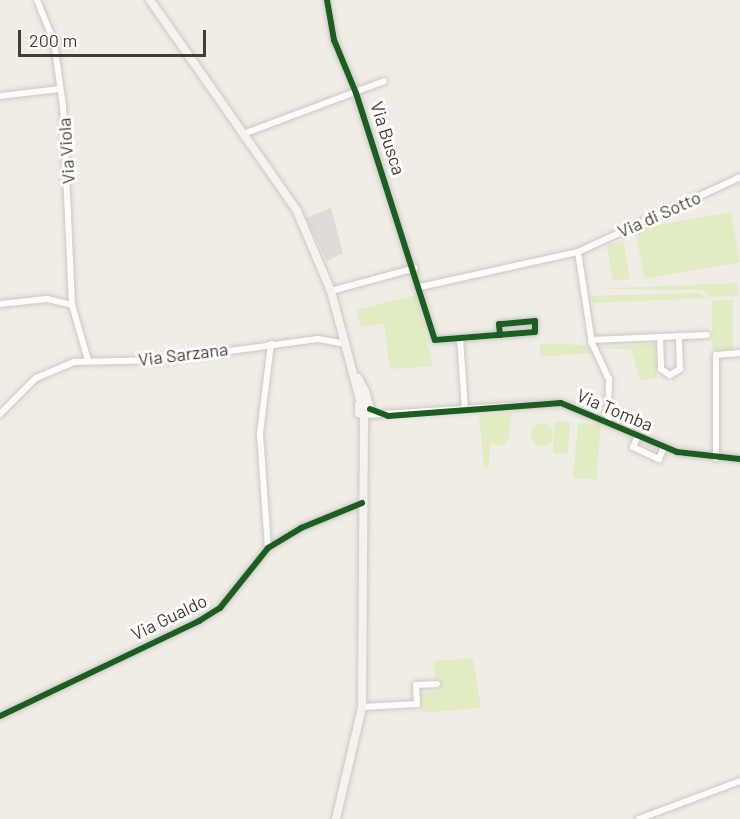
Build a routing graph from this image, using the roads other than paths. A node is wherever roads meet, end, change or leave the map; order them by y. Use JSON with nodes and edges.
{"nodes":[{"id":1,"x":37,"y":0,"type":"edge"},
{"id":2,"x":152,"y":0,"type":"edge"},
{"id":3,"x":327,"y":0,"type":"edge"},
{"id":4,"x":384,"y":81,"type":"dead end"},
{"id":5,"x":59,"y":89,"type":"junction"},
{"id":6,"x":356,"y":93,"type":"junction"},
{"id":7,"x":0,"y":96,"type":"edge"},
{"id":8,"x":246,"y":133,"type":"junction"},
{"id":9,"x":740,"y":177,"type":"edge"},
{"id":10,"x":578,"y":252,"type":"junction"},
{"id":11,"x":415,"y":268,"type":"junction"},
{"id":12,"x":420,"y":286,"type":"junction"},
{"id":13,"x":331,"y":291,"type":"junction"},
{"id":14,"x":0,"y":304,"type":"edge"},
{"id":15,"x":72,"y":305,"type":"junction"},
{"id":16,"x":707,"y":334,"type":"dead end"},
{"id":17,"x":500,"y":335,"type":"junction"},
{"id":18,"x":679,"y":336,"type":"junction"},
{"id":19,"x":660,"y":337,"type":"junction"},
{"id":20,"x":460,"y":338,"type":"junction"},
{"id":21,"x":591,"y":340,"type":"junction"},
{"id":22,"x":271,"y":344,"type":"junction"},
{"id":23,"x":348,"y":344,"type":"junction"},
{"id":24,"x":740,"y":353,"type":"edge"},
{"id":25,"x":88,"y":360,"type":"junction"},
{"id":26,"x":465,"y":409,"type":"junction"},
{"id":27,"x":364,"y":411,"type":"junction"},
{"id":28,"x":0,"y":414,"type":"edge"},
{"id":29,"x":608,"y":423,"type":"junction"},
{"id":30,"x":638,"y":436,"type":"junction"},
{"id":31,"x":664,"y":447,"type":"junction"},
{"id":32,"x":716,"y":458,"type":"junction"},
{"id":33,"x":740,"y":459,"type":"edge"},
{"id":34,"x":362,"y":503,"type":"junction"},
{"id":35,"x":268,"y":548,"type":"junction"},
{"id":36,"x":437,"y":684,"type":"dead end"},
{"id":37,"x":362,"y":706,"type":"junction"},
{"id":38,"x":0,"y":716,"type":"edge"},
{"id":39,"x":740,"y":781,"type":"edge"},
{"id":40,"x":336,"y":819,"type":"edge"},
{"id":41,"x":639,"y":819,"type":"edge"}],
"edges":[{"from":1,"to":5,"type":"street","name":"Via Viola"},
{"from":2,"to":8,"type":"main road"},
{"from":3,"to":6,"type":"street","name":"Via Busca"},
{"from":4,"to":6,"type":"street"},
{"from":5,"to":7,"type":"street"},
{"from":5,"to":15,"type":"street","name":"Via Viola"},
{"from":6,"to":8,"type":"street"},
{"from":6,"to":11,"type":"street","name":"Via Busca"},
{"from":8,"to":13,"type":"main road"},
{"from":9,"to":10,"type":"street","name":"Via di Sotto"},
{"from":10,"to":12,"type":"street"},
{"from":10,"to":21,"type":"street"},
{"from":11,"to":12,"type":"street","name":"Via Busca"},
{"from":11,"to":13,"type":"street"},
{"from":12,"to":20,"type":"street","name":"Via Busca"},
{"from":13,"to":23,"type":"main road"},
{"from":14,"to":15,"type":"street"},
{"from":15,"to":25,"type":"street","name":"Via Viola"},
{"from":16,"to":18,"type":"street"},
{"from":17,"to":17,"type":"street"},
{"from":17,"to":20,"type":"street"},
{"from":18,"to":19,"type":"street"},
{"from":18,"to":19,"type":"street"},
{"from":19,"to":21,"type":"street"},
{"from":20,"to":26,"type":"street"},
{"from":21,"to":29,"type":"street"},
{"from":22,"to":23,"type":"street","name":"Via Sarzana"},
{"from":22,"to":25,"type":"street","name":"Via Sarzana"},
{"from":22,"to":35,"type":"street"},
{"from":23,"to":27,"type":"main road"},
{"from":24,"to":32,"type":"street"},
{"from":25,"to":28,"type":"street","name":"Via Sarzana"},
{"from":26,"to":27,"type":"street","name":"Via Tomba"},
{"from":26,"to":29,"type":"street","name":"Via Tomba"},
{"from":27,"to":34,"type":"main road"},
{"from":29,"to":30,"type":"street","name":"Via Tomba"},
{"from":30,"to":31,"type":"street","name":"Via Tomba"},
{"from":30,"to":31,"type":"street","name":"Via Tomba"},
{"from":31,"to":32,"type":"street","name":"Via Tomba"},
{"from":32,"to":33,"type":"street","name":"Via Tomba"},
{"from":34,"to":35,"type":"street","name":"Via Gualdo"},
{"from":34,"to":37,"type":"main road"},
{"from":35,"to":38,"type":"street","name":"Via Gualdo"},
{"from":36,"to":37,"type":"street"},
{"from":37,"to":40,"type":"main road"},
{"from":39,"to":41,"type":"street"}]}
